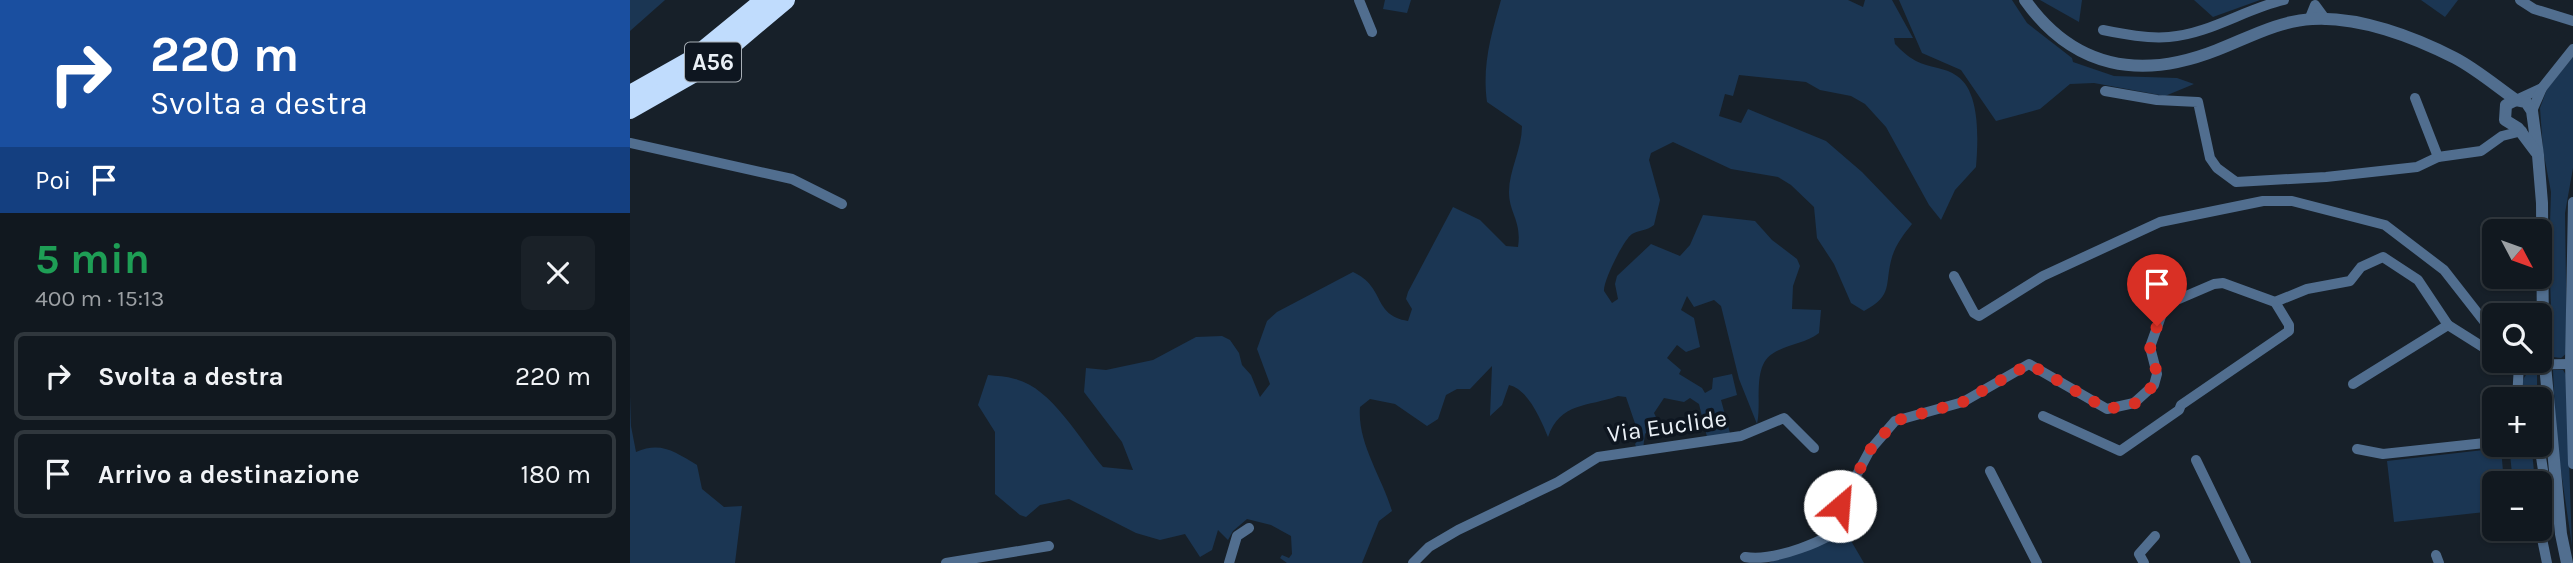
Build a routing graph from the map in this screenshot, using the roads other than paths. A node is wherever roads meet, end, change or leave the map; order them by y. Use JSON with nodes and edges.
{"nodes":[{"id":1,"x":764,"y":0,"type":"edge"},
{"id":2,"x":786,"y":0,"type":"edge"},
{"id":3,"x":1359,"y":0,"type":"edge"},
{"id":4,"x":2025,"y":0,"type":"edge"},
{"id":5,"x":2284,"y":0,"type":"edge"},
{"id":6,"x":2520,"y":0,"type":"edge"},
{"id":7,"x":2311,"y":3,"type":"edge"},
{"id":8,"x":2309,"y":20,"type":"junction"},
{"id":9,"x":2326,"y":20,"type":"junction"},
{"id":10,"x":2573,"y":21,"type":"edge"},
{"id":11,"x":2103,"y":30,"type":"dead end"},
{"id":12,"x":1372,"y":32,"type":"dead end"},
{"id":13,"x":2573,"y":50,"type":"edge"},
{"id":14,"x":2542,"y":88,"type":"junction"},
{"id":15,"x":2188,"y":89,"type":"dead end"},
{"id":16,"x":2105,"y":90,"type":"dead end"},
{"id":17,"x":630,"y":94,"type":"edge"},
{"id":18,"x":2415,"y":98,"type":"dead end"},
{"id":19,"x":2198,"y":102,"type":"junction"},
{"id":20,"x":2511,"y":102,"type":"junction"},
{"id":21,"x":630,"y":110,"type":"edge"},
{"id":22,"x":2532,"y":113,"type":"junction"},
{"id":23,"x":2505,"y":120,"type":"junction"},
{"id":24,"x":2520,"y":129,"type":"junction"},
{"id":25,"x":2496,"y":140,"type":"junction"},
{"id":26,"x":630,"y":143,"type":"edge"},
{"id":27,"x":2538,"y":155,"type":"junction"},
{"id":28,"x":2438,"y":157,"type":"junction"},
{"id":29,"x":2573,"y":202,"type":"edge"},
{"id":30,"x":842,"y":204,"type":"dead end"},
{"id":31,"x":1954,"y":276,"type":"dead end"},
{"id":32,"x":2275,"y":302,"type":"junction"},
{"id":33,"x":2482,"y":319,"type":"edge"},
{"id":34,"x":2448,"y":325,"type":"junction"},
{"id":35,"x":2482,"y":346,"type":"edge"},
{"id":36,"x":2552,"y":364,"type":"edge"},
{"id":37,"x":2565,"y":364,"type":"junction"},
{"id":38,"x":2353,"y":384,"type":"dead end"},
{"id":39,"x":2043,"y":416,"type":"dead end"},
{"id":40,"x":2482,"y":443,"type":"edge"},
{"id":41,"x":1814,"y":448,"type":"dead end"},
{"id":42,"x":2357,"y":449,"type":"dead end"},
{"id":43,"x":2196,"y":460,"type":"dead end"},
{"id":44,"x":2573,"y":464,"type":"edge"},
{"id":45,"x":1990,"y":471,"type":"dead end"},
{"id":46,"x":1250,"y":528,"type":"dead end"},
{"id":47,"x":2155,"y":536,"type":"dead end"},
{"id":48,"x":2543,"y":541,"type":"edge"},
{"id":49,"x":1049,"y":546,"type":"dead end"},
{"id":50,"x":1745,"y":557,"type":"dead end"},
{"id":51,"x":946,"y":563,"type":"edge"},
{"id":52,"x":1229,"y":563,"type":"edge"},
{"id":53,"x":1413,"y":563,"type":"edge"},
{"id":54,"x":2037,"y":563,"type":"edge"},
{"id":55,"x":2144,"y":563,"type":"edge"},
{"id":56,"x":2246,"y":563,"type":"edge"},
{"id":57,"x":2547,"y":563,"type":"edge"},
{"id":58,"x":2567,"y":563,"type":"edge"}],
"edges":[{"from":1,"to":17,"type":"highway","number":"A56"},
{"from":2,"to":21,"type":"highway","number":"A56"},
{"from":3,"to":12,"type":"street"},
{"from":4,"to":8,"type":"street"},
{"from":5,"to":11,"type":"street"},
{"from":6,"to":10,"type":"street"},
{"from":7,"to":8,"type":"street"},
{"from":7,"to":9,"type":"street"},
{"from":8,"to":9,"type":"street"},
{"from":9,"to":20,"type":"street"},
{"from":13,"to":14,"type":"street"},
{"from":14,"to":20,"type":"street"},
{"from":14,"to":22,"type":"street"},
{"from":15,"to":19,"type":"street"},
{"from":16,"to":19,"type":"street"},
{"from":18,"to":28,"type":"street"},
{"from":19,"to":28,"type":"street"},
{"from":20,"to":22,"type":"street"},
{"from":20,"to":23,"type":"street"},
{"from":22,"to":24,"type":"street"},
{"from":22,"to":27,"type":"street"},
{"from":23,"to":24,"type":"street"},
{"from":23,"to":25,"type":"street"},
{"from":24,"to":25,"type":"street"},
{"from":24,"to":27,"type":"street"},
{"from":25,"to":28,"type":"street"},
{"from":26,"to":30,"type":"street"},
{"from":27,"to":58,"type":"street"},
{"from":29,"to":37,"type":"street"},
{"from":31,"to":33,"type":"street"},
{"from":32,"to":34,"type":"street"},
{"from":32,"to":39,"type":"street"},
{"from":32,"to":50,"type":"street"},
{"from":34,"to":35,"type":"street"},
{"from":34,"to":38,"type":"street"},
{"from":36,"to":37,"type":"street"},
{"from":37,"to":44,"type":"street"},
{"from":40,"to":42,"type":"street"},
{"from":41,"to":53,"type":"street","name":"Via Euclide"},
{"from":43,"to":56,"type":"street"},
{"from":45,"to":54,"type":"street"},
{"from":46,"to":52,"type":"street"},
{"from":47,"to":55,"type":"street"},
{"from":48,"to":57,"type":"street"},
{"from":49,"to":51,"type":"street"}]}
